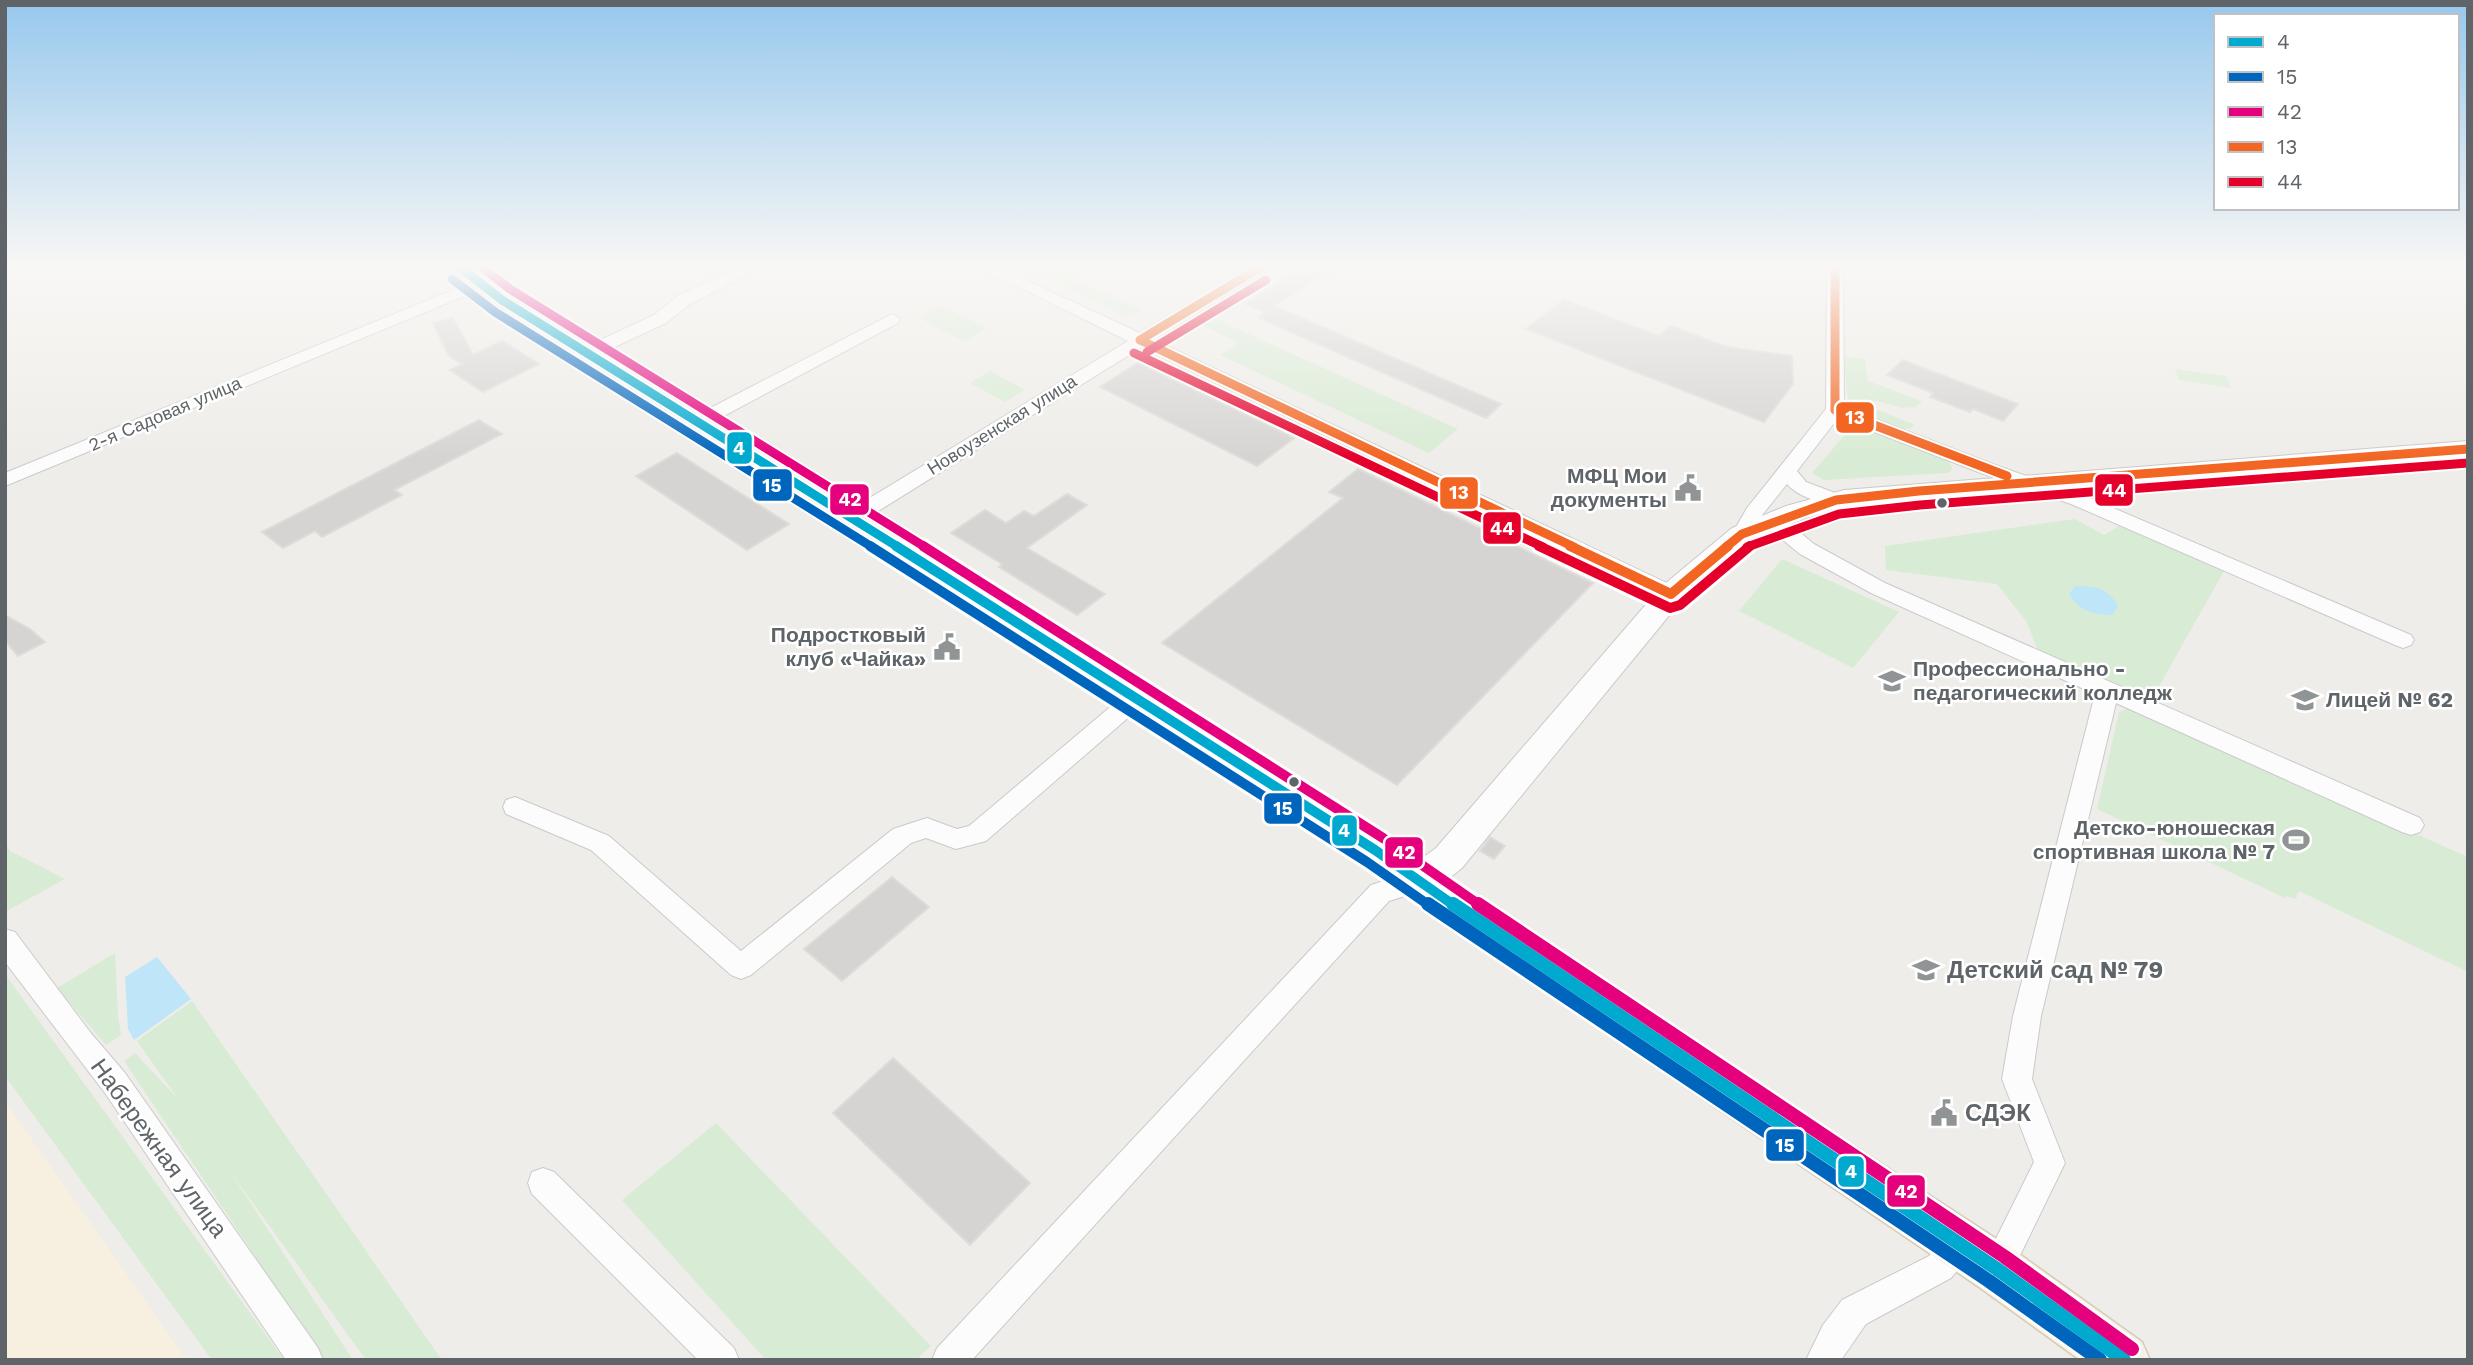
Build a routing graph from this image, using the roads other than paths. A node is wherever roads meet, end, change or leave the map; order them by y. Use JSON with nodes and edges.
{"nodes":[{"id":1,"x":337,"y":332,"type":"edge"},
{"id":2,"x":553,"y":332,"type":"edge"},
{"id":3,"x":633,"y":332,"type":"edge"},
{"id":4,"x":868,"y":332,"type":"edge"},
{"id":5,"x":1122,"y":332,"type":"edge"},
{"id":6,"x":1153,"y":332,"type":"edge"},
{"id":7,"x":1835,"y":332,"type":"edge"},
{"id":8,"x":1140,"y":340,"type":"junction"},
{"id":9,"x":587,"y":353,"type":"junction"},
{"id":10,"x":1835,"y":410,"type":"junction"},
{"id":11,"x":698,"y":422,"type":"junction"},
{"id":12,"x":2468,"y":449,"type":"edge"},
{"id":13,"x":1786,"y":471,"type":"junction"},
{"id":14,"x":5,"y":480,"type":"edge"},
{"id":15,"x":2028,"y":483,"type":"junction"},
{"id":16,"x":1836,"y":500,"type":"junction"},
{"id":17,"x":852,"y":518,"type":"junction"},
{"id":18,"x":1773,"y":521,"type":"junction"},
{"id":19,"x":1742,"y":534,"type":"junction"},
{"id":20,"x":1671,"y":594,"type":"junction"},
{"id":21,"x":2403,"y":640,"type":"dead end"},
{"id":22,"x":2107,"y":692,"type":"junction"},
{"id":23,"x":1136,"y":698,"type":"junction"},
{"id":24,"x":515,"y":807,"type":"dead end"},
{"id":25,"x":2411,"y":825,"type":"dead end"},
{"id":26,"x":1418,"y":881,"type":"junction"},
{"id":27,"x":5,"y":940,"type":"edge"},
{"id":28,"x":543,"y":1183,"type":"dead end"},
{"id":29,"x":1959,"y":1245,"type":"junction"},
{"id":30,"x":1997,"y":1269,"type":"junction"},
{"id":31,"x":306,"y":1360,"type":"edge"},
{"id":32,"x":722,"y":1360,"type":"edge"},
{"id":33,"x":949,"y":1360,"type":"edge"},
{"id":34,"x":1823,"y":1360,"type":"edge"},
{"id":35,"x":2123,"y":1360,"type":"edge"}],
"edges":[{"from":1,"to":14,"type":"street","name":"2-я Садовая улица"},
{"from":2,"to":9,"type":"main road"},
{"from":3,"to":9,"type":"street"},
{"from":4,"to":11,"type":"street"},
{"from":5,"to":8,"type":"street"},
{"from":6,"to":8,"type":"street","name":"Новоузенская улица"},
{"from":7,"to":10,"type":"street"},
{"from":8,"to":17,"type":"street","name":"Новоузенская улица"},
{"from":8,"to":20,"type":"street"},
{"from":9,"to":11,"type":"main road"},
{"from":10,"to":13,"type":"street"},
{"from":10,"to":15,"type":"street"},
{"from":11,"to":17,"type":"main road"},
{"from":12,"to":15,"type":"street"},
{"from":13,"to":16,"type":"street"},
{"from":13,"to":19,"type":"street"},
{"from":15,"to":16,"type":"street"},
{"from":15,"to":21,"type":"street"},
{"from":16,"to":18,"type":"street"},
{"from":17,"to":23,"type":"main road"},
{"from":18,"to":19,"type":"street"},
{"from":18,"to":22,"type":"street"},
{"from":19,"to":20,"type":"street"},
{"from":20,"to":26,"type":"street"},
{"from":22,"to":25,"type":"street"},
{"from":22,"to":30,"type":"street"},
{"from":23,"to":24,"type":"street"},
{"from":23,"to":26,"type":"main road"},
{"from":26,"to":29,"type":"main road"},
{"from":26,"to":33,"type":"street"},
{"from":27,"to":31,"type":"street","name":"Набережная улица"},
{"from":28,"to":32,"type":"street"},
{"from":29,"to":30,"type":"main road"},
{"from":29,"to":34,"type":"street"},
{"from":30,"to":35,"type":"main road"}]}
